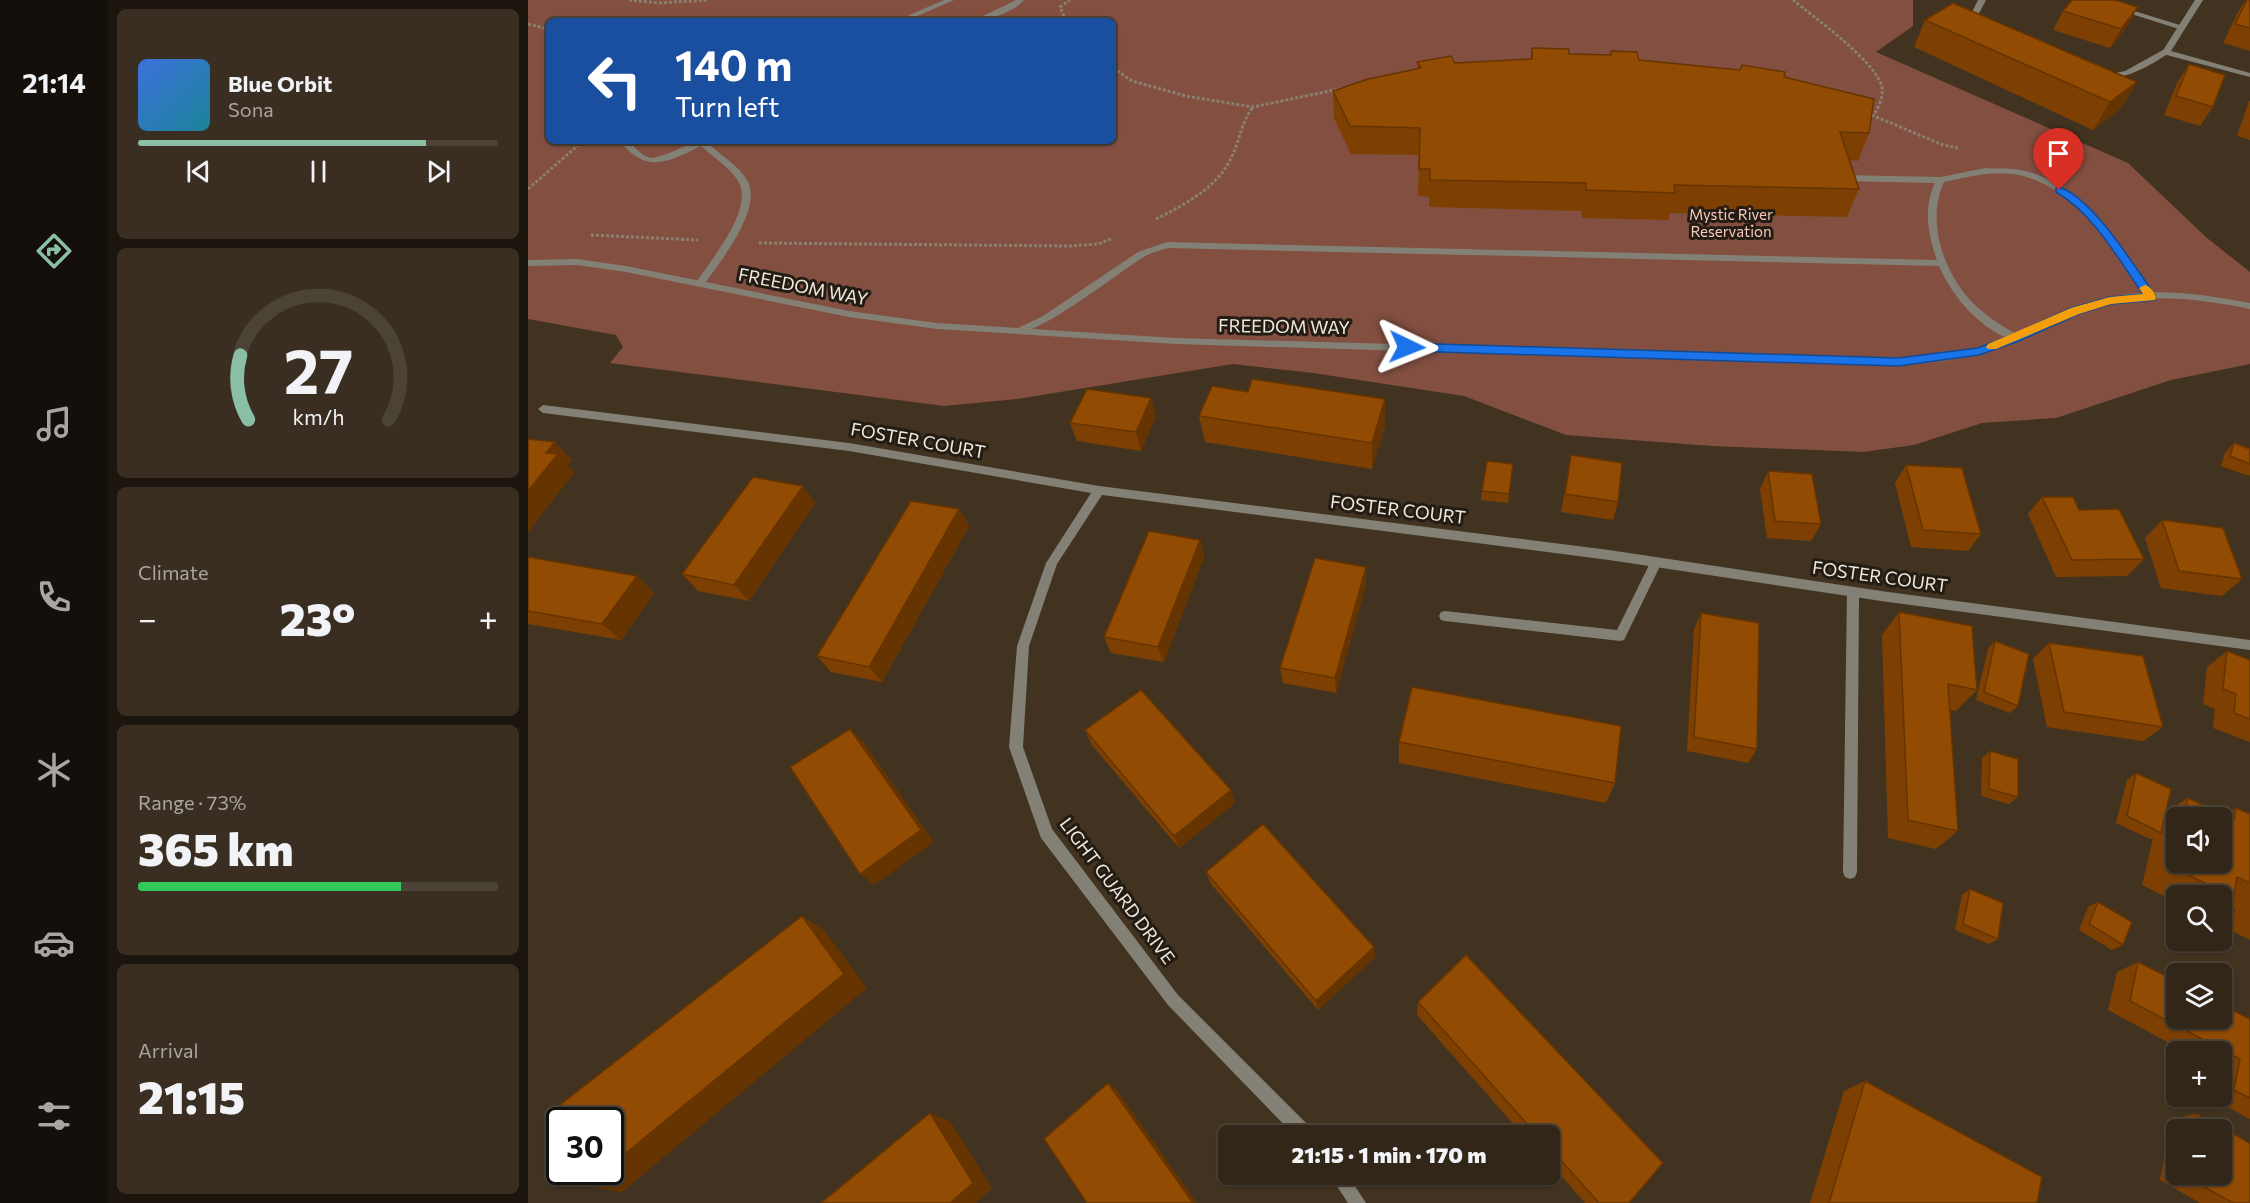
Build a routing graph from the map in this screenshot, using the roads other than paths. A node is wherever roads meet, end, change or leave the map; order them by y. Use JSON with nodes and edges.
{"nodes":[{"id":1,"x":950,"y":0,"type":"edge"},
{"id":2,"x":1020,"y":0,"type":"edge"},
{"id":3,"x":1982,"y":0,"type":"edge"},
{"id":4,"x":2091,"y":0,"type":"edge"},
{"id":5,"x":2199,"y":0,"type":"edge"},
{"id":6,"x":907,"y":18,"type":"edge"},
{"id":7,"x":984,"y":18,"type":"edge"},
{"id":8,"x":1983,"y":25,"type":"edge"},
{"id":9,"x":2182,"y":27,"type":"junction"},
{"id":10,"x":2166,"y":52,"type":"junction"},
{"id":11,"x":2092,"y":72,"type":"edge"},
{"id":12,"x":2250,"y":75,"type":"edge"},
{"id":13,"x":628,"y":144,"type":"edge"},
{"id":14,"x":698,"y":144,"type":"edge"},
{"id":15,"x":705,"y":144,"type":"edge"},
{"id":16,"x":1835,"y":178,"type":"edge"},
{"id":17,"x":1941,"y":180,"type":"junction"},
{"id":18,"x":528,"y":263,"type":"edge"},
{"id":19,"x":1942,"y":263,"type":"junction"},
{"id":20,"x":700,"y":284,"type":"junction"},
{"id":21,"x":2151,"y":297,"type":"junction"},
{"id":22,"x":2250,"y":306,"type":"edge"},
{"id":23,"x":1017,"y":331,"type":"junction"},
{"id":24,"x":2015,"y":338,"type":"junction"},
{"id":25,"x":543,"y":408,"type":"dead end"},
{"id":26,"x":1099,"y":490,"type":"junction"},
{"id":27,"x":1656,"y":562,"type":"junction"},
{"id":28,"x":1853,"y":592,"type":"junction"},
{"id":29,"x":1445,"y":616,"type":"dead end"},
{"id":30,"x":2250,"y":645,"type":"edge"},
{"id":31,"x":1850,"y":872,"type":"dead end"},
{"id":32,"x":1296,"y":1125,"type":"edge"},
{"id":33,"x":1345,"y":1185,"type":"edge"},
{"id":34,"x":1358,"y":1203,"type":"edge"}],
"edges":[{"from":1,"to":6,"type":"street"},
{"from":2,"to":7,"type":"street"},
{"from":3,"to":8,"type":"street"},
{"from":4,"to":9,"type":"street"},
{"from":5,"to":9,"type":"street"},
{"from":9,"to":10,"type":"street"},
{"from":10,"to":11,"type":"street"},
{"from":10,"to":12,"type":"street"},
{"from":13,"to":14,"type":"street"},
{"from":15,"to":20,"type":"street"},
{"from":16,"to":17,"type":"street"},
{"from":17,"to":19,"type":"street"},
{"from":17,"to":21,"type":"street"},
{"from":18,"to":20,"type":"street","name":"FREEDOM WAY"},
{"from":19,"to":23,"type":"street"},
{"from":19,"to":24,"type":"street"},
{"from":20,"to":23,"type":"street","name":"FREEDOM WAY"},
{"from":21,"to":22,"type":"street","name":"FREEDOM WAY"},
{"from":21,"to":24,"type":"street","name":"FREEDOM WAY"},
{"from":23,"to":24,"type":"street","name":"FREEDOM WAY"},
{"from":25,"to":26,"type":"street","name":"FOSTER COURT"},
{"from":26,"to":27,"type":"street","name":"FOSTER COURT"},
{"from":26,"to":32,"type":"street","name":"LIGHT GUARD DRIVE"},
{"from":27,"to":28,"type":"street","name":"FOSTER COURT"},
{"from":27,"to":29,"type":"street"},
{"from":28,"to":30,"type":"street","name":"FOSTER COURT"},
{"from":28,"to":31,"type":"street"},
{"from":33,"to":34,"type":"street"}]}
